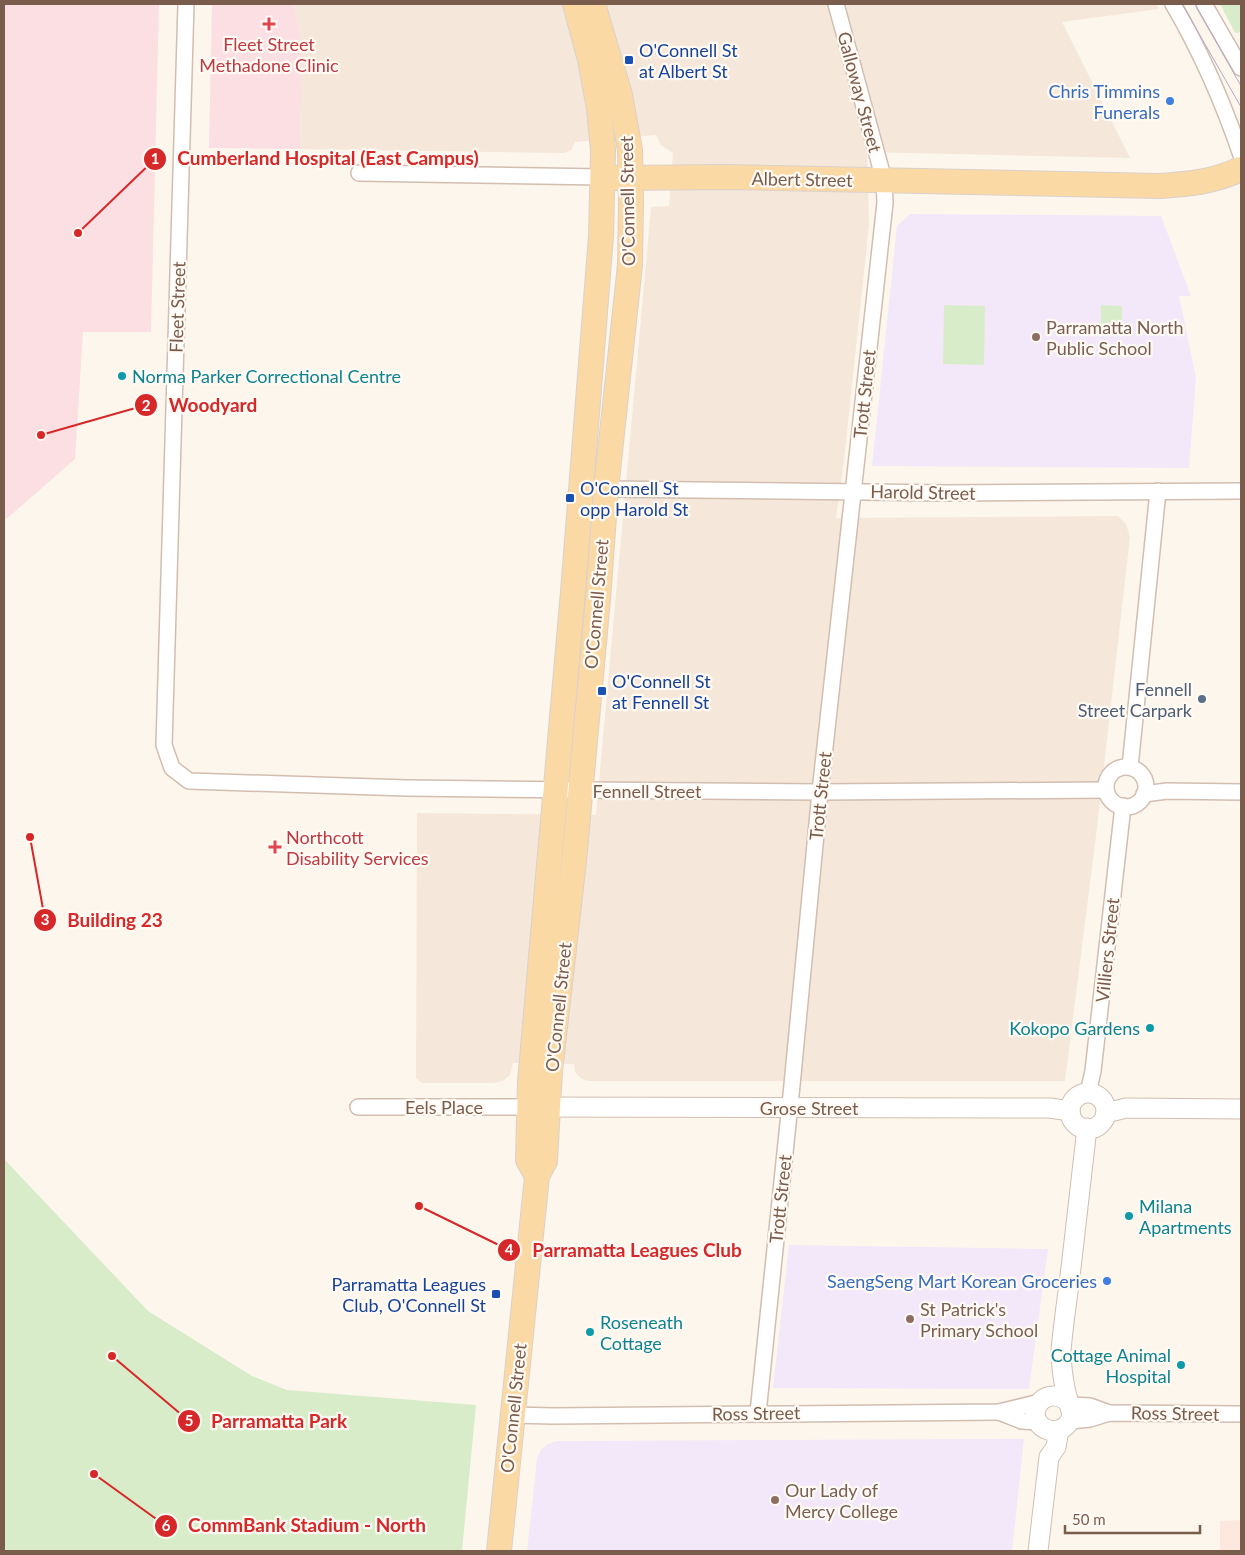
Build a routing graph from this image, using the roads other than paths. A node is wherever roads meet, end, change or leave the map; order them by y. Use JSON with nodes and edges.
{"nodes":[{"id":1,"x":186,"y":4,"type":"edge"},
{"id":2,"x":575,"y":4,"type":"edge"},
{"id":3,"x":593,"y":4,"type":"edge"},
{"id":4,"x":836,"y":4,"type":"edge"},
{"id":5,"x":1173,"y":4,"type":"edge"},
{"id":6,"x":1204,"y":4,"type":"edge"},
{"id":7,"x":1237,"y":58,"type":"edge"},
{"id":8,"x":1241,"y":68,"type":"edge"},
{"id":9,"x":1241,"y":155,"type":"edge"},
{"id":10,"x":1241,"y":169,"type":"edge"},
{"id":11,"x":360,"y":173,"type":"dead end"},
{"id":12,"x":602,"y":178,"type":"junction"},
{"id":13,"x":630,"y":178,"type":"junction"},
{"id":14,"x":884,"y":180,"type":"junction"},
{"id":15,"x":606,"y":489,"type":"junction"},
{"id":16,"x":854,"y":491,"type":"junction"},
{"id":17,"x":1158,"y":491,"type":"junction"},
{"id":18,"x":1241,"y":491,"type":"edge"},
{"id":19,"x":1130,"y":767,"type":"junction"},
{"id":20,"x":189,"y":781,"type":"joint"},
{"id":21,"x":567,"y":790,"type":"junction"},
{"id":22,"x":1106,"y":790,"type":"junction"},
{"id":23,"x":820,"y":792,"type":"junction"},
{"id":24,"x":1241,"y":792,"type":"edge"},
{"id":25,"x":1144,"y":794,"type":"junction"},
{"id":26,"x":1123,"y":806,"type":"junction"},
{"id":27,"x":1088,"y":1093,"type":"junction"},
{"id":28,"x":358,"y":1106,"type":"dead end"},
{"id":29,"x":539,"y":1107,"type":"junction"},
{"id":30,"x":790,"y":1108,"type":"junction"},
{"id":31,"x":1241,"y":1109,"type":"edge"},
{"id":32,"x":1070,"y":1112,"type":"junction"},
{"id":33,"x":1106,"y":1113,"type":"junction"},
{"id":34,"x":1087,"y":1128,"type":"junction"},
{"id":35,"x":1061,"y":1353,"type":"junction"},
{"id":36,"x":1044,"y":1399,"type":"junction"},
{"id":37,"x":999,"y":1412,"type":"junction"},
{"id":38,"x":758,"y":1413,"type":"junction"},
{"id":39,"x":1241,"y":1414,"type":"edge"},
{"id":40,"x":512,"y":1415,"type":"junction"},
{"id":41,"x":1058,"y":1418,"type":"junction"},
{"id":42,"x":499,"y":1551,"type":"edge"},
{"id":43,"x":1038,"y":1551,"type":"edge"}],
"edges":[{"from":1,"to":20,"type":"street","name":"Fleet Street"},
{"from":2,"to":12,"type":"main road","name":"O'Connell Street"},
{"from":3,"to":13,"type":"main road","name":"O'Connell Street"},
{"from":4,"to":14,"type":"street","name":"Galloway Street"},
{"from":5,"to":9,"type":"street"},
{"from":6,"to":7,"type":"street"},
{"from":7,"to":8,"type":"street"},
{"from":10,"to":14,"type":"main road","name":"Albert Street"},
{"from":11,"to":12,"type":"street","name":"Albert Street"},
{"from":12,"to":13,"type":"main road","name":"Albert Street"},
{"from":12,"to":21,"type":"main road","name":"O'Connell Street"},
{"from":13,"to":14,"type":"main road","name":"Albert Street"},
{"from":13,"to":15,"type":"main road","name":"O'Connell Street"},
{"from":14,"to":16,"type":"street","name":"Trott Street"},
{"from":15,"to":16,"type":"street","name":"Harold Street"},
{"from":15,"to":21,"type":"main road","name":"O'Connell Street"},
{"from":16,"to":17,"type":"street","name":"Harold Street"},
{"from":16,"to":23,"type":"street","name":"Trott Street"},
{"from":17,"to":18,"type":"street","name":"Harold Street"},
{"from":17,"to":19,"type":"street"},
{"from":19,"to":22,"type":"street"},
{"from":19,"to":25,"type":"street"},
{"from":20,"to":21,"type":"street","name":"Fennell Street"},
{"from":21,"to":23,"type":"street","name":"Fennell Street"},
{"from":21,"to":29,"type":"main road","name":"O'Connell Street"},
{"from":22,"to":23,"type":"street","name":"Fennell Street"},
{"from":22,"to":26,"type":"street"},
{"from":23,"to":30,"type":"street","name":"Trott Street"},
{"from":24,"to":25,"type":"street"},
{"from":25,"to":26,"type":"street"},
{"from":26,"to":27,"type":"street","name":"Villiers Street"},
{"from":27,"to":32,"type":"street"},
{"from":27,"to":33,"type":"street"},
{"from":28,"to":29,"type":"street","name":"Eels Place"},
{"from":29,"to":30,"type":"street","name":"Grose Street"},
{"from":29,"to":40,"type":"main road","name":"O'Connell Street"},
{"from":30,"to":32,"type":"street","name":"Grose Street"},
{"from":30,"to":38,"type":"street","name":"Trott Street"},
{"from":31,"to":33,"type":"street"},
{"from":32,"to":34,"type":"street"},
{"from":33,"to":34,"type":"street"},
{"from":34,"to":35,"type":"street"},
{"from":35,"to":36,"type":"street"},
{"from":35,"to":41,"type":"street"},
{"from":36,"to":37,"type":"street"},
{"from":36,"to":41,"type":"street"},
{"from":36,"to":41,"type":"street"},
{"from":37,"to":38,"type":"street","name":"Ross Street"},
{"from":37,"to":41,"type":"street","name":"Ross Street"},
{"from":38,"to":40,"type":"street","name":"Ross Street"},
{"from":39,"to":41,"type":"street","name":"Ross Street"},
{"from":40,"to":42,"type":"main road","name":"O'Connell Street"},
{"from":41,"to":43,"type":"street"}]}
